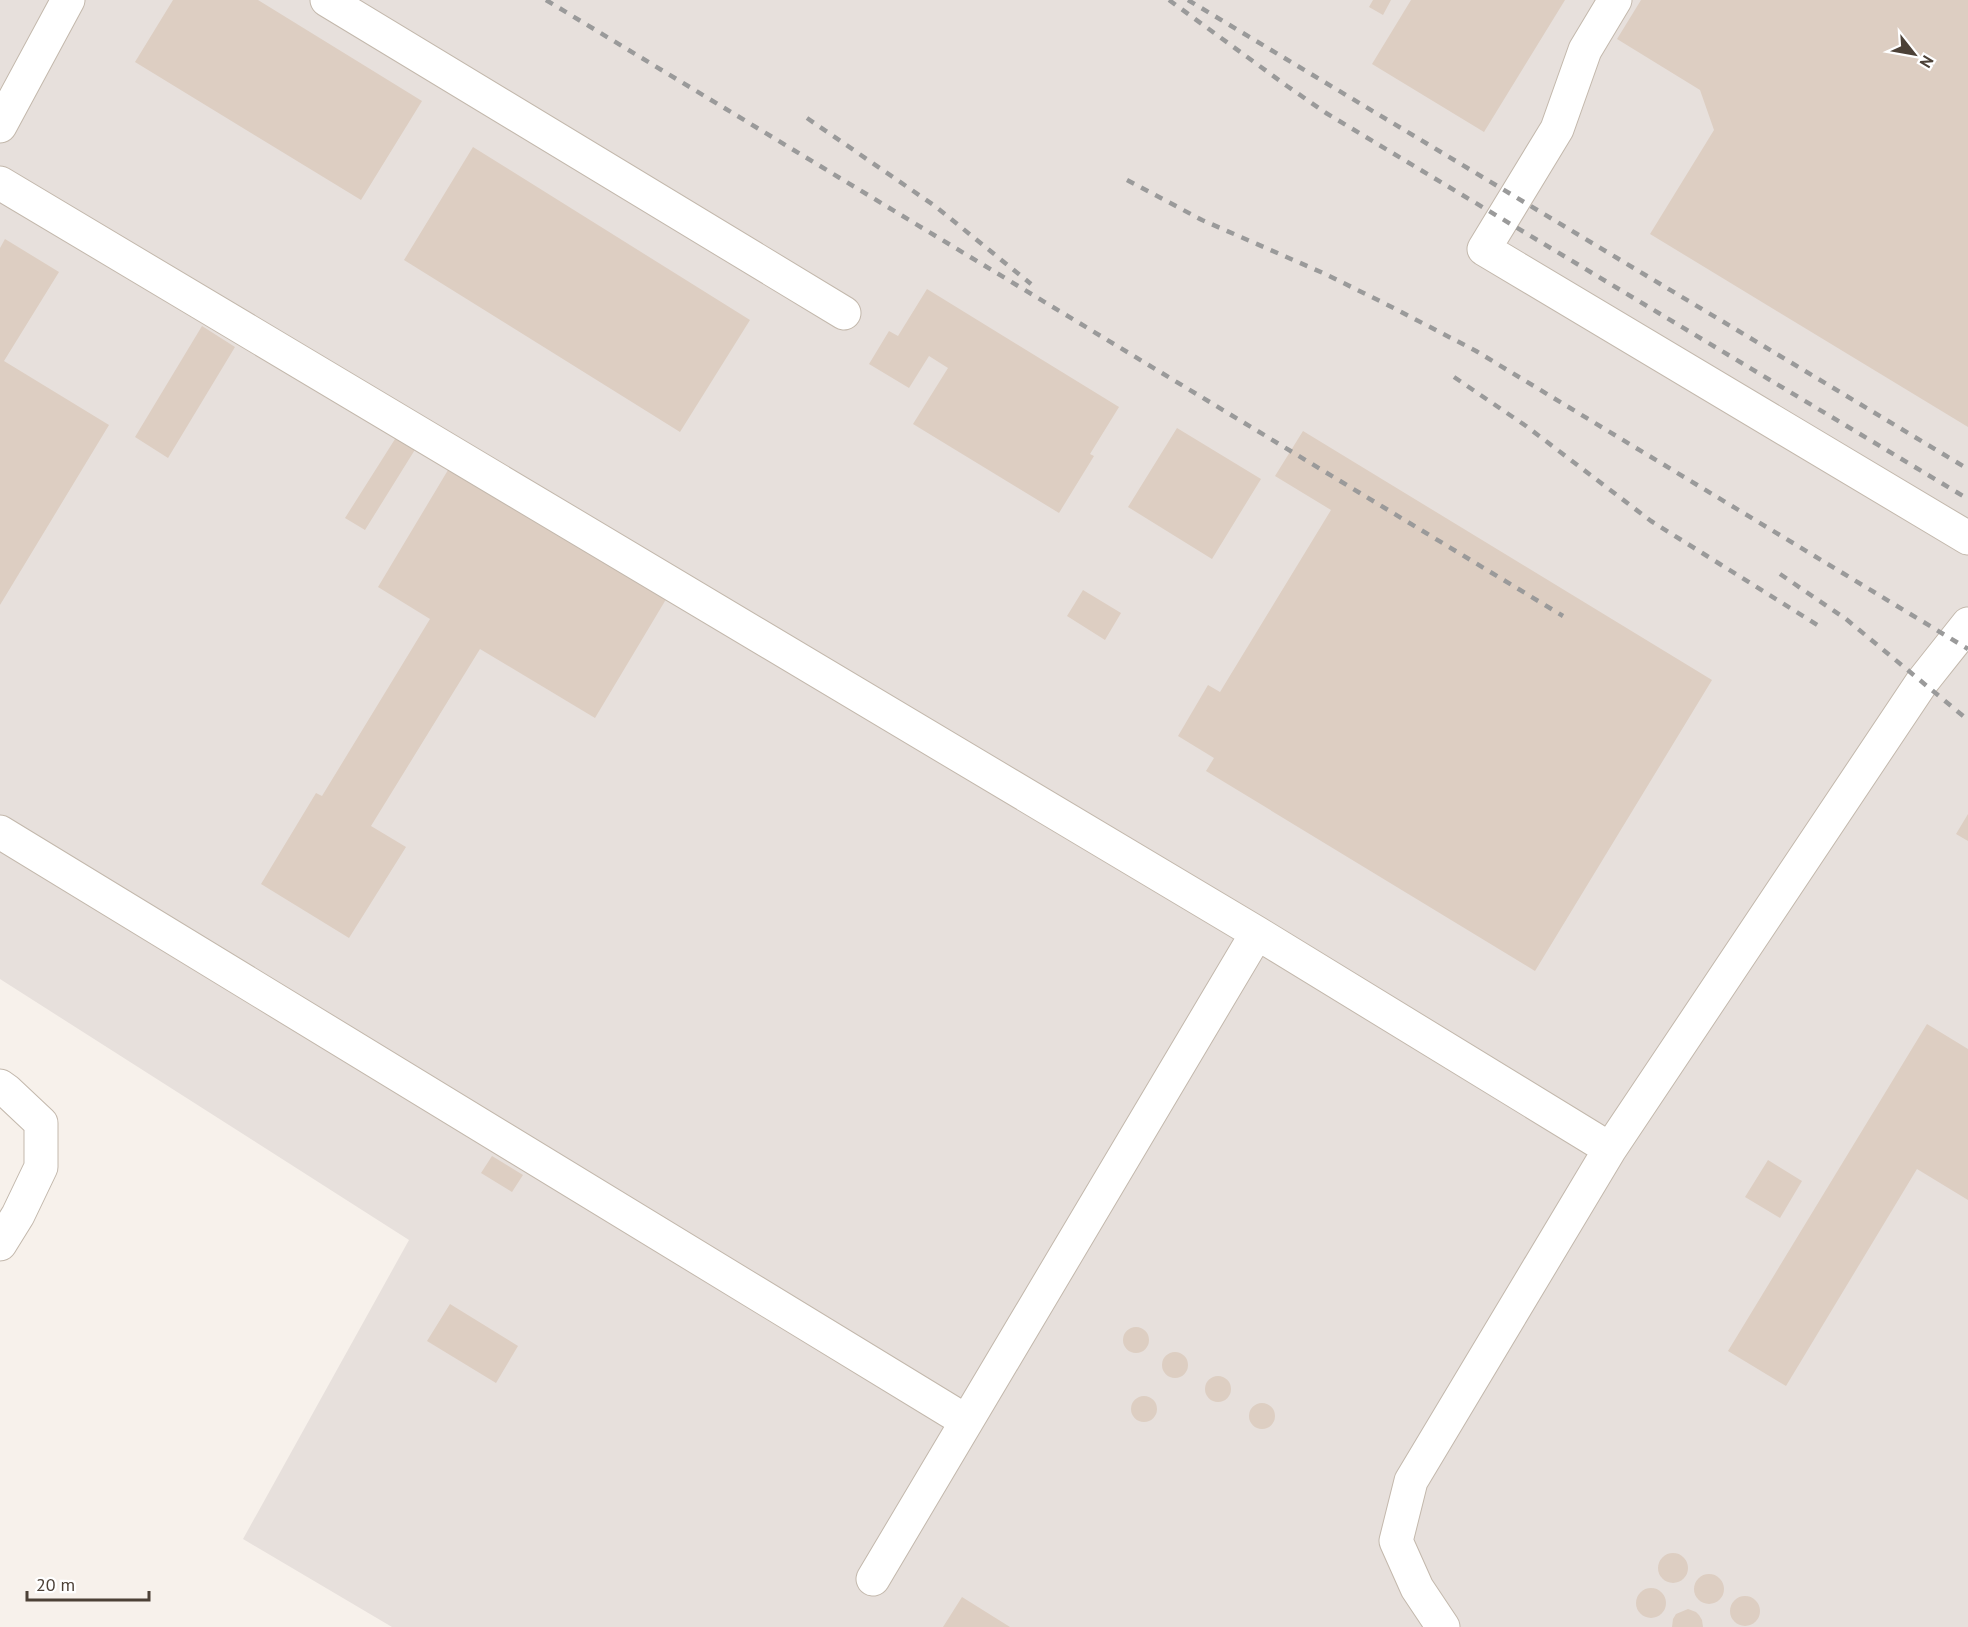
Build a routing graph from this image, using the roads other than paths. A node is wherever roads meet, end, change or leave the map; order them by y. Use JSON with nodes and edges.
{"nodes":[{"id":1,"x":68,"y":0,"type":"edge"},
{"id":2,"x":327,"y":0,"type":"edge"},
{"id":3,"x":1615,"y":0,"type":"edge"},
{"id":4,"x":0,"y":126,"type":"edge"},
{"id":5,"x":0,"y":183,"type":"edge"},
{"id":6,"x":844,"y":313,"type":"dead end"},
{"id":7,"x":1968,"y":538,"type":"edge"},
{"id":8,"x":1968,"y":624,"type":"edge"},
{"id":9,"x":0,"y":832,"type":"edge"},
{"id":10,"x":1257,"y":933,"type":"junction"},
{"id":11,"x":0,"y":1086,"type":"edge"},
{"id":12,"x":1610,"y":1149,"type":"junction"},
{"id":13,"x":0,"y":1244,"type":"edge"},
{"id":14,"x":966,"y":1421,"type":"junction"},
{"id":15,"x":873,"y":1579,"type":"dead end"},
{"id":16,"x":1443,"y":1627,"type":"edge"}],
"edges":[{"from":1,"to":4,"type":"lane"},
{"from":2,"to":6,"type":"lane"},
{"from":3,"to":7,"type":"lane"},
{"from":5,"to":10,"type":"lane"},
{"from":8,"to":12,"type":"lane"},
{"from":9,"to":14,"type":"lane"},
{"from":10,"to":12,"type":"lane"},
{"from":10,"to":14,"type":"lane"},
{"from":11,"to":13,"type":"lane"},
{"from":12,"to":16,"type":"lane"},
{"from":14,"to":15,"type":"lane"}]}
